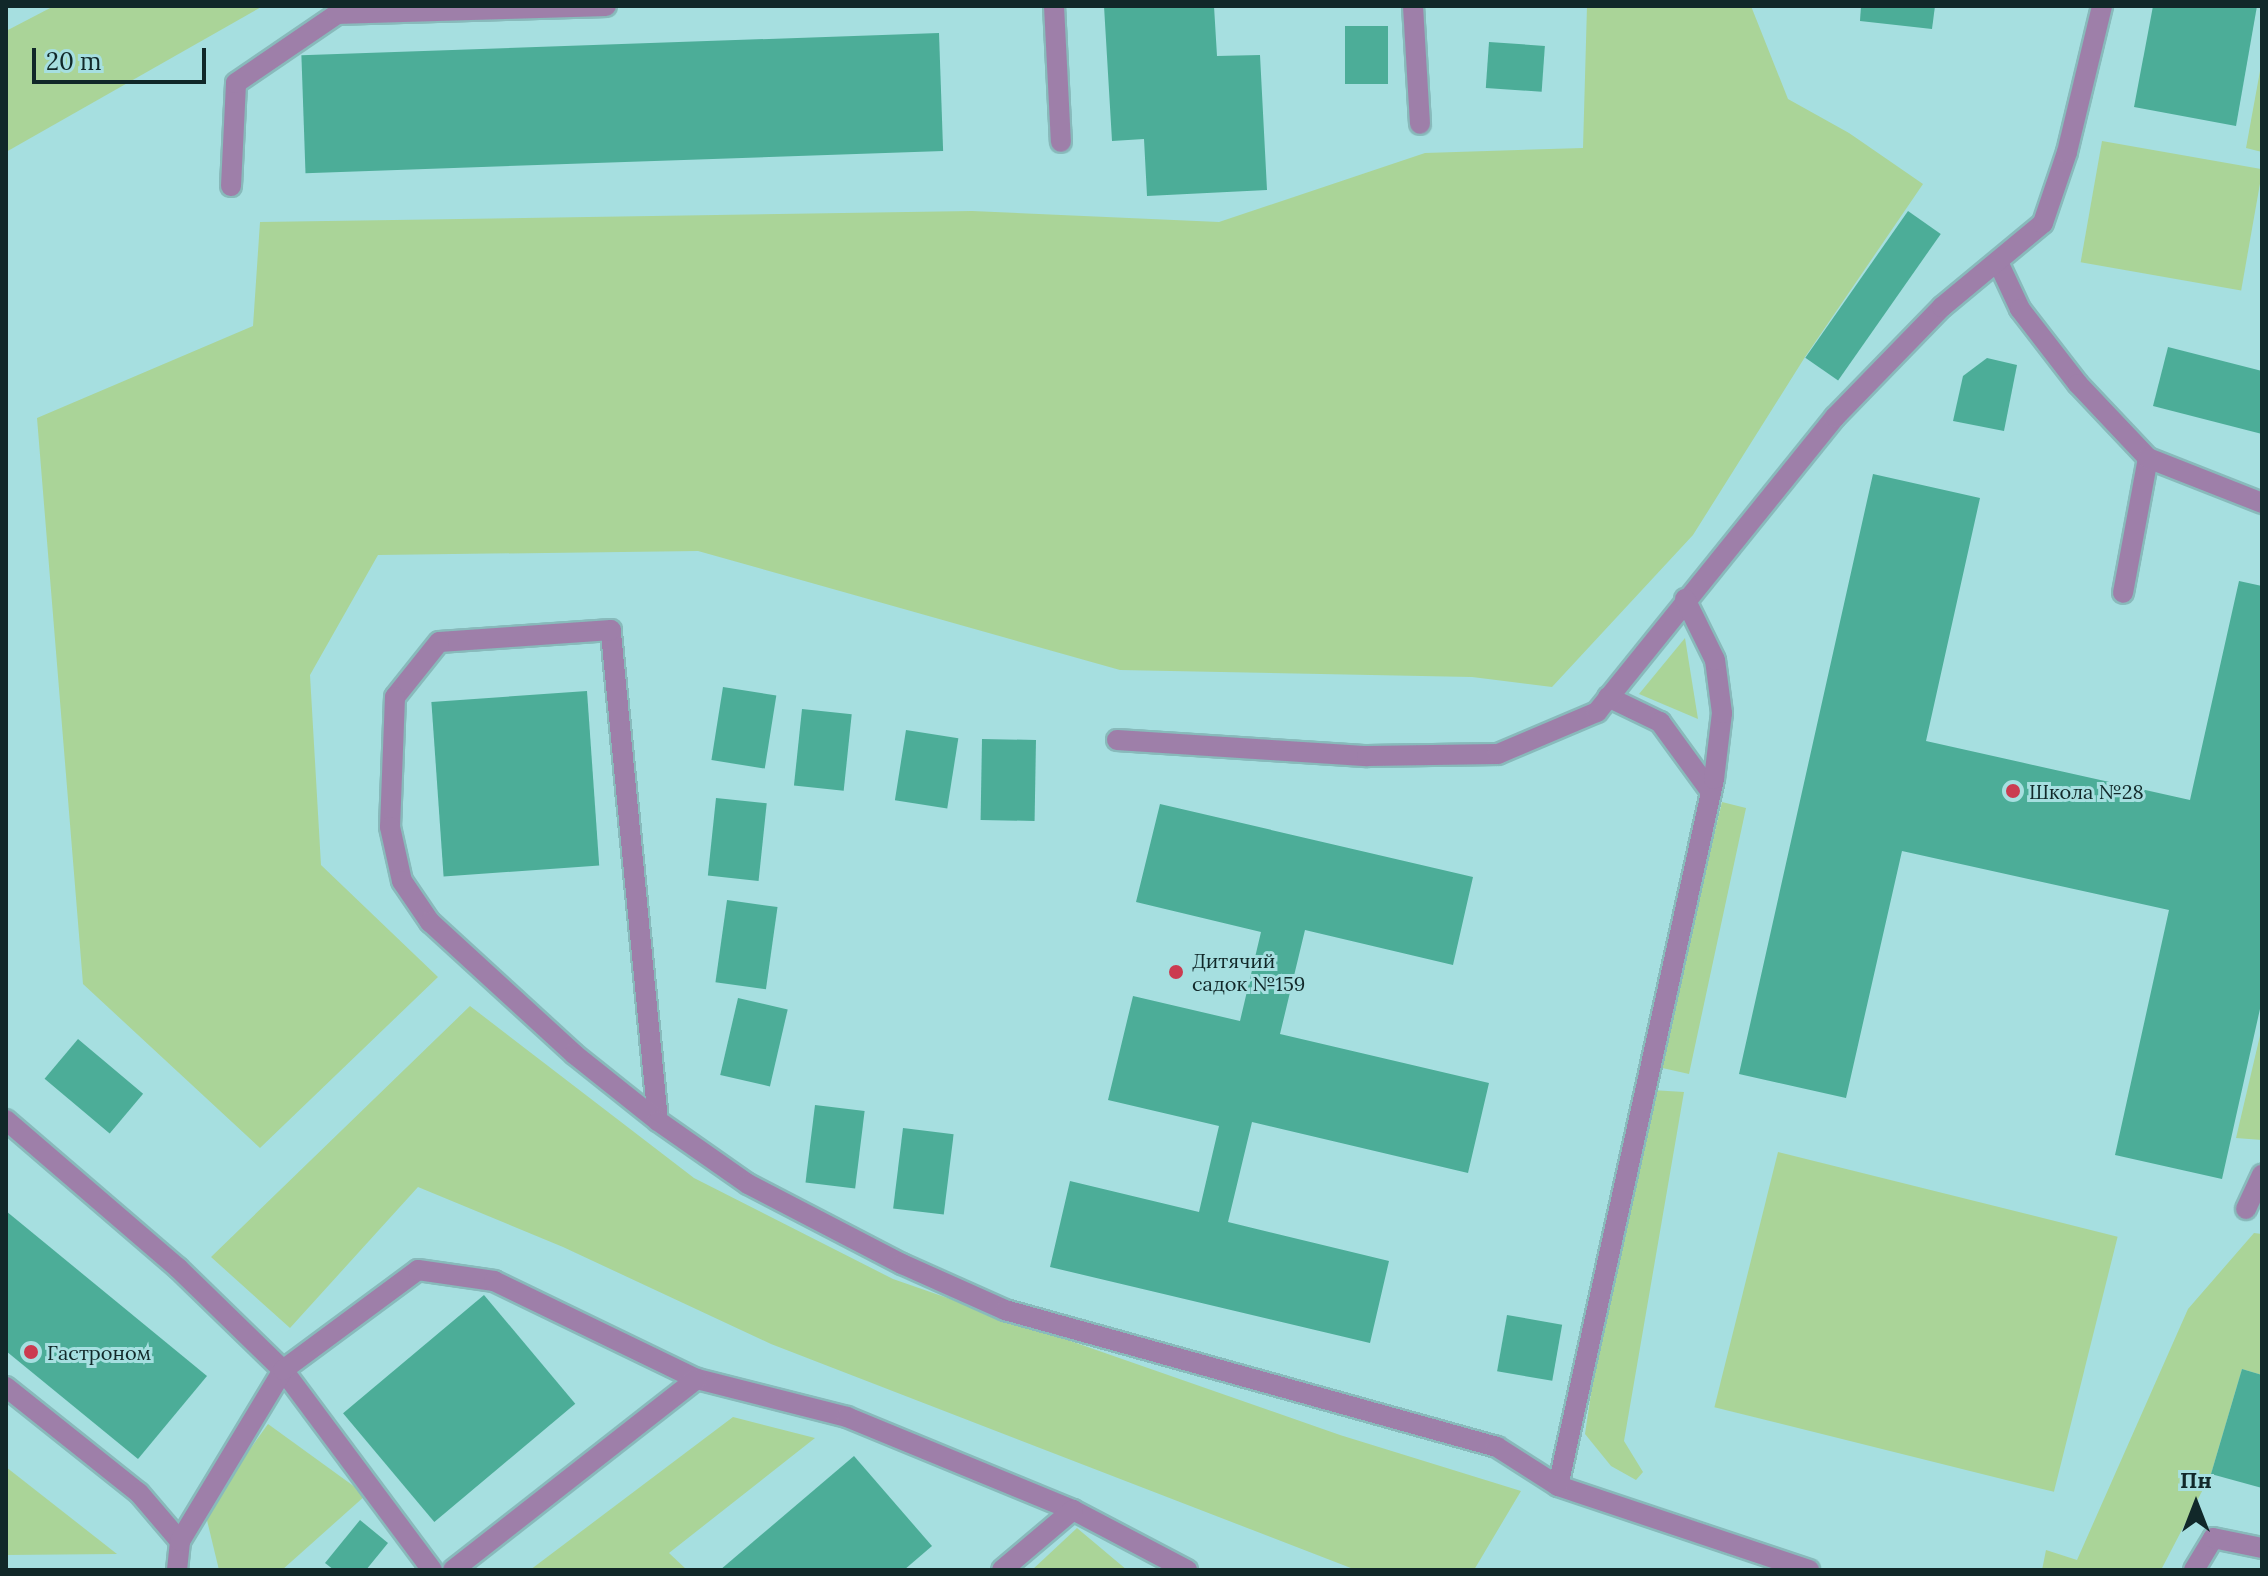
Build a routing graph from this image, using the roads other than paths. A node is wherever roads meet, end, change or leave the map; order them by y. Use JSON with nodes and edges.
{"nodes":[{"id":1,"x":606,"y":6,"type":"edge"},
{"id":2,"x":1054,"y":6,"type":"edge"},
{"id":3,"x":1413,"y":6,"type":"edge"},
{"id":4,"x":2102,"y":6,"type":"edge"},
{"id":5,"x":1420,"y":124,"type":"dead end"},
{"id":6,"x":1061,"y":142,"type":"dead end"},
{"id":7,"x":231,"y":186,"type":"dead end"},
{"id":8,"x":1998,"y":262,"type":"junction"},
{"id":9,"x":2148,"y":458,"type":"junction"},
{"id":10,"x":2262,"y":503,"type":"edge"},
{"id":11,"x":2123,"y":593,"type":"dead end"},
{"id":12,"x":1685,"y":599,"type":"junction"},
{"id":13,"x":1608,"y":697,"type":"junction"},
{"id":14,"x":1117,"y":740,"type":"dead end"},
{"id":15,"x":1711,"y":792,"type":"junction"},
{"id":16,"x":6,"y":1120,"type":"edge"},
{"id":17,"x":658,"y":1121,"type":"junction"},
{"id":18,"x":2262,"y":1174,"type":"edge"},
{"id":19,"x":2246,"y":1209,"type":"dead end"},
{"id":20,"x":283,"y":1370,"type":"junction"},
{"id":21,"x":697,"y":1379,"type":"junction"},
{"id":22,"x":6,"y":1387,"type":"edge"},
{"id":23,"x":1558,"y":1486,"type":"junction"},
{"id":24,"x":1073,"y":1510,"type":"junction"},
{"id":25,"x":180,"y":1541,"type":"junction"},
{"id":26,"x":2262,"y":1548,"type":"edge"},
{"id":27,"x":177,"y":1570,"type":"edge"},
{"id":28,"x":432,"y":1570,"type":"edge"},
{"id":29,"x":453,"y":1570,"type":"edge"},
{"id":30,"x":1002,"y":1570,"type":"edge"},
{"id":31,"x":1187,"y":1570,"type":"edge"},
{"id":32,"x":1809,"y":1570,"type":"edge"},
{"id":33,"x":2194,"y":1570,"type":"edge"}],
"edges":[{"from":1,"to":7,"type":"lane"},
{"from":2,"to":6,"type":"lane"},
{"from":3,"to":5,"type":"lane"},
{"from":4,"to":8,"type":"lane"},
{"from":8,"to":9,"type":"lane"},
{"from":8,"to":12,"type":"lane"},
{"from":9,"to":10,"type":"lane"},
{"from":9,"to":11,"type":"lane"},
{"from":12,"to":13,"type":"lane"},
{"from":12,"to":15,"type":"lane"},
{"from":13,"to":14,"type":"lane"},
{"from":13,"to":15,"type":"lane"},
{"from":15,"to":23,"type":"lane"},
{"from":16,"to":20,"type":"lane"},
{"from":17,"to":17,"type":"lane"},
{"from":17,"to":23,"type":"lane"},
{"from":18,"to":19,"type":"lane"},
{"from":20,"to":21,"type":"lane"},
{"from":20,"to":25,"type":"lane"},
{"from":20,"to":28,"type":"lane"},
{"from":21,"to":24,"type":"lane"},
{"from":21,"to":29,"type":"lane"},
{"from":22,"to":25,"type":"lane"},
{"from":23,"to":32,"type":"lane"},
{"from":24,"to":30,"type":"lane"},
{"from":24,"to":31,"type":"lane"},
{"from":25,"to":27,"type":"lane"},
{"from":26,"to":33,"type":"lane"}]}
